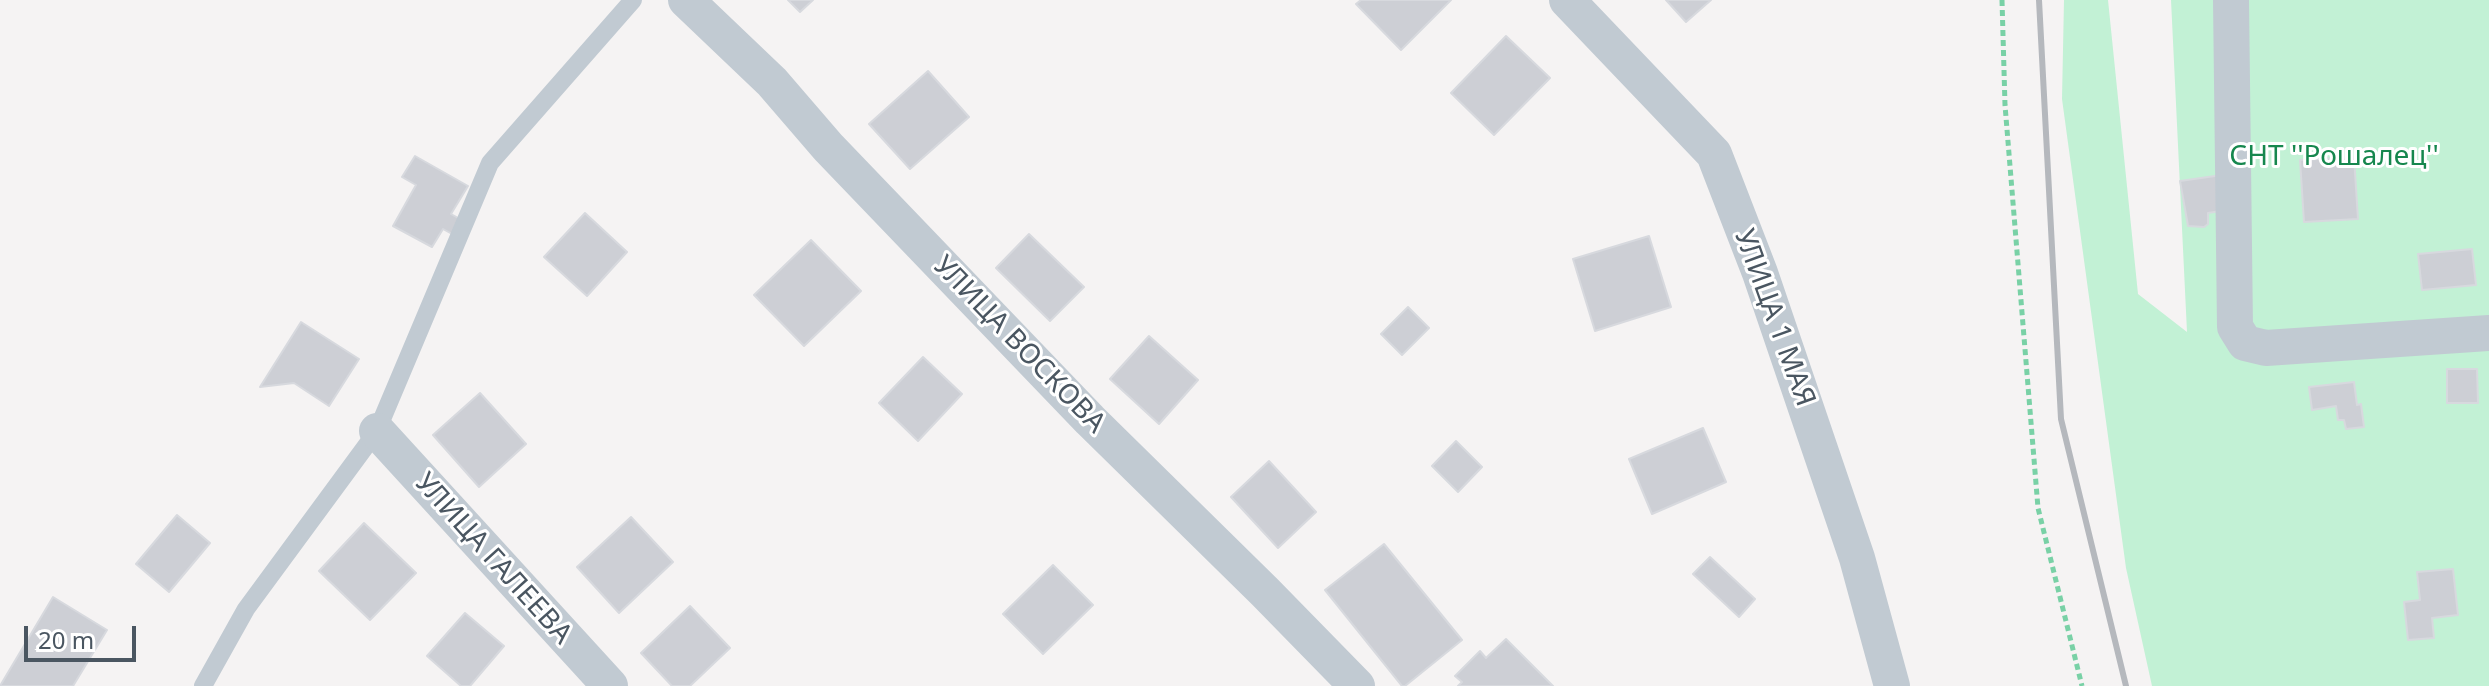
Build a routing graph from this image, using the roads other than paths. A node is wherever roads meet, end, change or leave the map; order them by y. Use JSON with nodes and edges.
{"nodes":[{"id":1,"x":633,"y":0,"type":"edge"},
{"id":2,"x":686,"y":0,"type":"edge"},
{"id":3,"x":1567,"y":0,"type":"edge"},
{"id":4,"x":2231,"y":0,"type":"edge"},
{"id":5,"x":2489,"y":333,"type":"edge"},
{"id":6,"x":377,"y":431,"type":"junction"},
{"id":7,"x":203,"y":686,"type":"edge"},
{"id":8,"x":610,"y":686,"type":"edge"},
{"id":9,"x":1357,"y":686,"type":"edge"},
{"id":10,"x":1892,"y":686,"type":"edge"}],
"edges":[{"from":1,"to":6,"type":"lane"},
{"from":2,"to":9,"type":"street","name":"УЛИЦА ВОСКОВА"},
{"from":3,"to":10,"type":"street","name":"УЛИЦА 1 МАЯ"},
{"from":4,"to":5,"type":"street"},
{"from":6,"to":7,"type":"lane"},
{"from":6,"to":8,"type":"street","name":"УЛИЦА ГАЛЕЕВА"}]}
